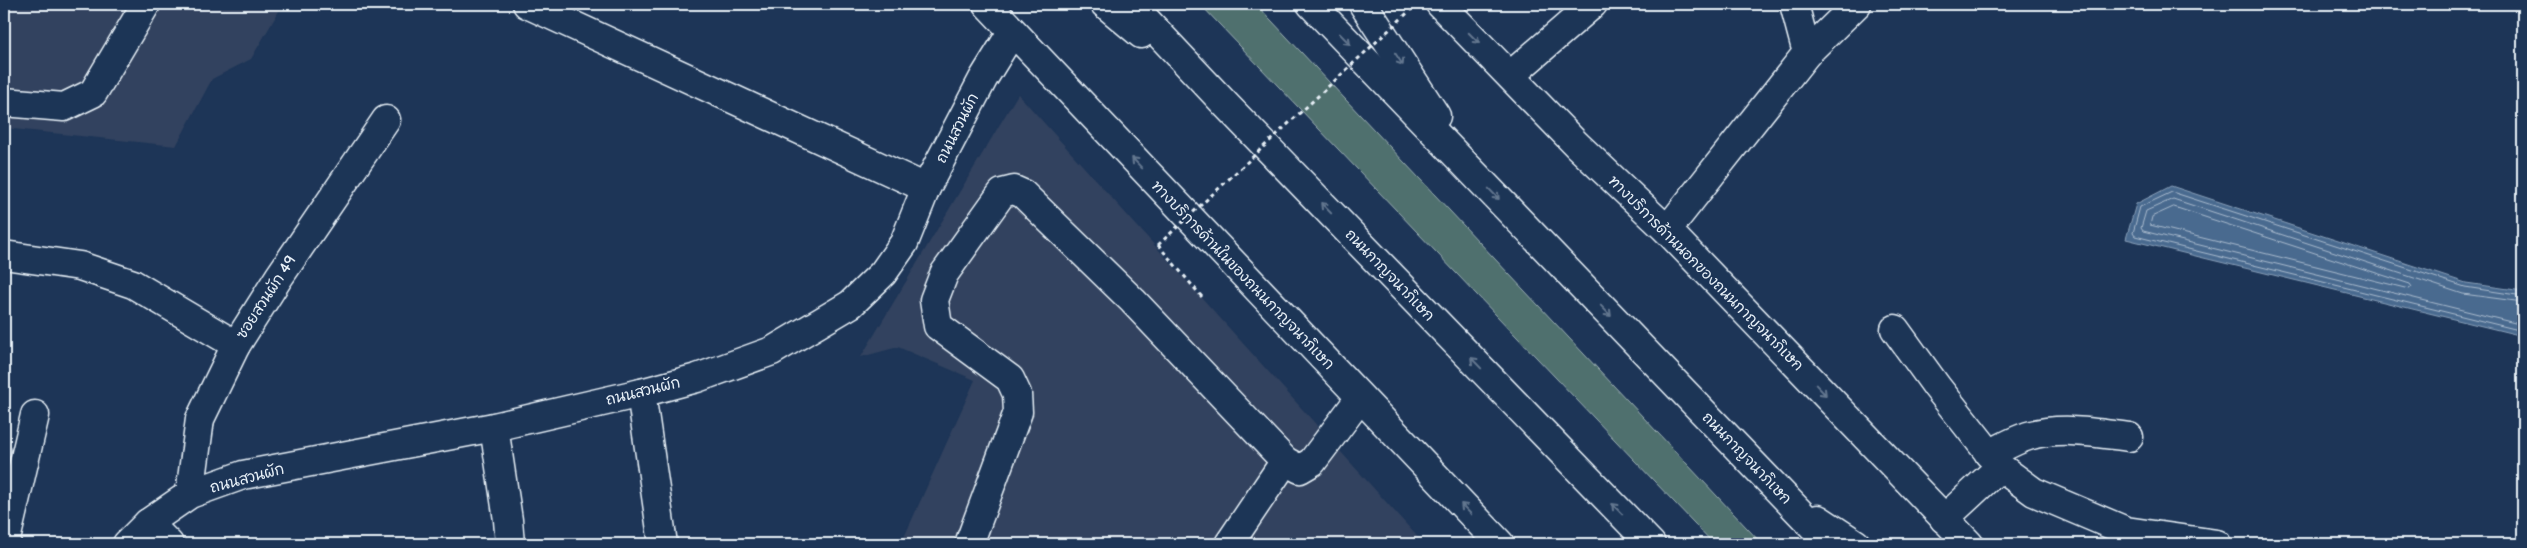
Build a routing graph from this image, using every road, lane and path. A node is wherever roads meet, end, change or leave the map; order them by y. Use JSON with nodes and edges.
{"nodes":[{"id":1,"x":146,"y":4,"type":"edge"},
{"id":2,"x":527,"y":4,"type":"edge"},
{"id":3,"x":986,"y":4,"type":"edge"},
{"id":4,"x":1105,"y":4,"type":"edge"},
{"id":5,"x":1131,"y":4,"type":"edge"},
{"id":6,"x":1311,"y":4,"type":"edge"},
{"id":7,"x":1363,"y":4,"type":"edge"},
{"id":8,"x":1417,"y":4,"type":"edge"},
{"id":9,"x":1440,"y":4,"type":"edge"},
{"id":10,"x":1593,"y":4,"type":"edge"},
{"id":11,"x":1794,"y":4,"type":"edge"},
{"id":12,"x":1857,"y":4,"type":"edge"},
{"id":13,"x":1012,"y":32,"type":"junction"},
{"id":14,"x":1807,"y":53,"type":"junction"},
{"id":15,"x":1510,"y":75,"type":"junction"},
{"id":16,"x":4,"y":102,"type":"edge"},
{"id":17,"x":1227,"y":106,"type":"junction"},
{"id":18,"x":386,"y":120,"type":"dead end"},
{"id":19,"x":1472,"y":171,"type":"junction"},
{"id":20,"x":926,"y":188,"type":"junction"},
{"id":21,"x":1667,"y":230,"type":"junction"},
{"id":22,"x":4,"y":255,"type":"edge"},
{"id":23,"x":1202,"y":297,"type":"dead end"},
{"id":24,"x":1895,"y":329,"type":"dead end"},
{"id":25,"x":236,"y":345,"type":"junction"},
{"id":26,"x":641,"y":393,"type":"junction"},
{"id":27,"x":1360,"y":398,"type":"junction"},
{"id":28,"x":35,"y":415,"type":"dead end"},
{"id":29,"x":494,"y":427,"type":"junction"},
{"id":30,"x":2129,"y":436,"type":"dead end"},
{"id":31,"x":1995,"y":460,"type":"junction"},
{"id":32,"x":1285,"y":461,"type":"junction"},
{"id":33,"x":190,"y":494,"type":"junction"},
{"id":34,"x":1785,"y":498,"type":"junction"},
{"id":35,"x":1944,"y":519,"type":"junction"},
{"id":36,"x":148,"y":522,"type":"junction"},
{"id":37,"x":5,"y":544,"type":"edge"},
{"id":38,"x":128,"y":544,"type":"edge"},
{"id":39,"x":169,"y":544,"type":"edge"},
{"id":40,"x":510,"y":544,"type":"edge"},
{"id":41,"x":663,"y":544,"type":"edge"},
{"id":42,"x":969,"y":544,"type":"edge"},
{"id":43,"x":1229,"y":544,"type":"edge"},
{"id":44,"x":1500,"y":544,"type":"edge"},
{"id":45,"x":1651,"y":544,"type":"edge"},
{"id":46,"x":1830,"y":544,"type":"edge"},
{"id":47,"x":1856,"y":544,"type":"edge"},
{"id":48,"x":1969,"y":544,"type":"edge"},
{"id":49,"x":2217,"y":544,"type":"edge"}],
"edges":[{"from":1,"to":16,"type":"main road"},
{"from":2,"to":20,"type":"main road"},
{"from":3,"to":13,"type":"main road","name":"ทางบริการด้านในของถนนกาญจนาภิเษก"},
{"from":4,"to":17,"type":"main road"},
{"from":5,"to":17,"type":"main road","name":"ถนนกาญจนาภิเษก"},
{"from":6,"to":19,"type":"main road","name":"ถนนกาญจนาภิเษก","one_way":true},
{"from":7,"to":19,"type":"main road","one_way":true},
{"from":8,"to":23,"type":"path","bridge":true},
{"from":9,"to":15,"type":"main road","name":"ทางบริการด้านนอกของถนนกาญจนาภิเษก","one_way":true},
{"from":10,"to":15,"type":"main road"},
{"from":11,"to":14,"type":"main road"},
{"from":12,"to":14,"type":"main road"},
{"from":13,"to":20,"type":"main road","name":"ถนนสวนผัก"},
{"from":27,"to":13,"type":"main road","name":"ทางบริการด้านในของถนนกาญจนาภิเษก","one_way":true},
{"from":14,"to":21,"type":"main road"},
{"from":15,"to":21,"type":"main road","name":"ทางบริการด้านนอกของถนนกาญจนาภิเษก"},
{"from":45,"to":17,"type":"main road","name":"ถนนกาญจนาภิเษก","one_way":true},
{"from":18,"to":25,"type":"main road","name":"ซอยสวนผัก 49"},
{"from":19,"to":34,"type":"main road","name":"ถนนกาญจนาภิเษก","one_way":true},
{"from":20,"to":26,"type":"main road","name":"ถนนสวนผัก"},
{"from":21,"to":35,"type":"main road","name":"ทางบริการด้านนอกของถนนกาญจนาภิเษก","one_way":true},
{"from":22,"to":25,"type":"main road"},
{"from":24,"to":31,"type":"main road"},
{"from":25,"to":33,"type":"main road","name":"ซอยสวนผัก 49"},
{"from":26,"to":29,"type":"main road","name":"ถนนสวนผัก"},
{"from":26,"to":41,"type":"main road"},
{"from":27,"to":32,"type":"main road"},
{"from":44,"to":27,"type":"main road","name":"ทางบริการด้านในของถนนกาญจนาภิเษก","one_way":true},
{"from":28,"to":37,"type":"main road"},
{"from":29,"to":33,"type":"main road","name":"ถนนสวนผัก"},
{"from":29,"to":40,"type":"main road"},
{"from":30,"to":31,"type":"main road"},
{"from":31,"to":35,"type":"main road"},
{"from":31,"to":49,"type":"main road"},
{"from":32,"to":42,"type":"main road"},
{"from":32,"to":43,"type":"main road"},
{"from":33,"to":36,"type":"main road","name":"ถนนสวนผัก"},
{"from":34,"to":46,"type":"main road","name":"ถนนกาญจนาภิเษก"},
{"from":34,"to":47,"type":"main road"},
{"from":35,"to":48,"type":"main road","name":"ทางบริการด้านนอกของถนนกาญจนาภิเษก"},
{"from":36,"to":38,"type":"main road","name":"ถนนสวนผัก"},
{"from":36,"to":39,"type":"main road"}]}
